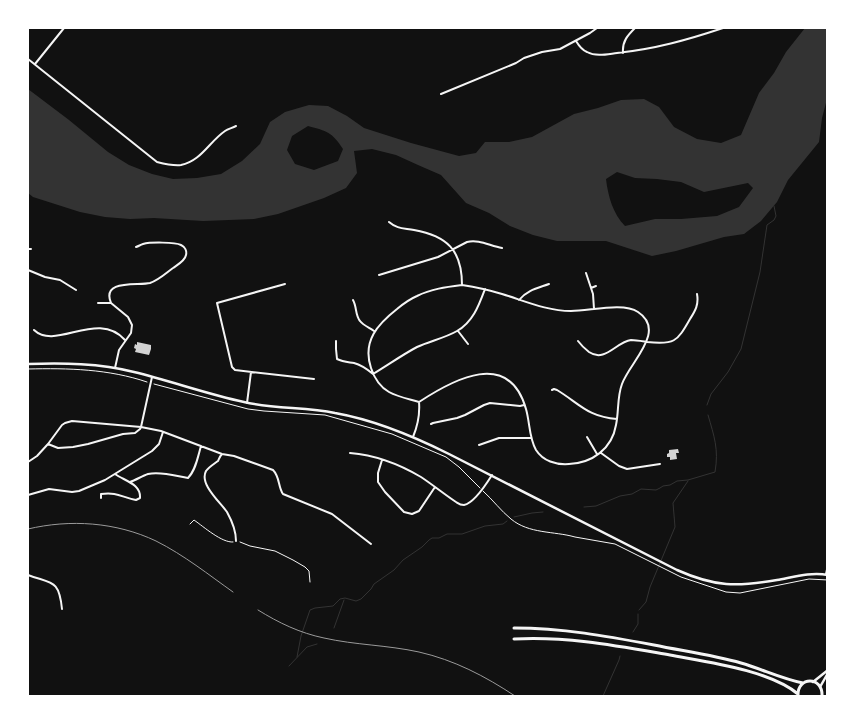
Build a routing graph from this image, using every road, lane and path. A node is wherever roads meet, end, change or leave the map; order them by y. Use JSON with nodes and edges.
{"nodes":[{"id":1,"x":64,"y":28,"type":"edge"},
{"id":2,"x":597,"y":28,"type":"edge"},
{"id":3,"x":635,"y":28,"type":"edge"},
{"id":4,"x":722,"y":28,"type":"edge"},
{"id":5,"x":576,"y":41,"type":"junction"},
{"id":6,"x":623,"y":53,"type":"junction"},
{"id":7,"x":28,"y":59,"type":"edge"},
{"id":8,"x":35,"y":64,"type":"junction"},
{"id":9,"x":441,"y":94,"type":"dead end"},
{"id":10,"x":236,"y":126,"type":"dead end"},
{"id":11,"x":389,"y":222,"type":"dead end"},
{"id":12,"x":136,"y":247,"type":"dead end"},
{"id":13,"x":502,"y":248,"type":"dead end"},
{"id":14,"x":28,"y":249,"type":"edge"},
{"id":15,"x":31,"y":249,"type":"dead end"},
{"id":16,"x":453,"y":249,"type":"junction"},
{"id":17,"x":28,"y":270,"type":"edge"},
{"id":18,"x":586,"y":273,"type":"dead end"},
{"id":19,"x":379,"y":275,"type":"dead end"},
{"id":20,"x":285,"y":284,"type":"dead end"},
{"id":21,"x":550,"y":284,"type":"dead end"},
{"id":22,"x":462,"y":285,"type":"junction"},
{"id":23,"x":596,"y":286,"type":"dead end"},
{"id":24,"x":591,"y":288,"type":"junction"},
{"id":25,"x":484,"y":289,"type":"junction"},
{"id":26,"x":76,"y":290,"type":"dead end"},
{"id":27,"x":697,"y":294,"type":"dead end"},
{"id":28,"x":353,"y":300,"type":"dead end"},
{"id":29,"x":519,"y":300,"type":"junction"},
{"id":30,"x":98,"y":303,"type":"dead end"},
{"id":31,"x":111,"y":303,"type":"junction"},
{"id":32,"x":594,"y":310,"type":"junction"},
{"id":33,"x":34,"y":330,"type":"dead end"},
{"id":34,"x":458,"y":330,"type":"junction"},
{"id":35,"x":375,"y":331,"type":"junction"},
{"id":36,"x":125,"y":340,"type":"junction"},
{"id":37,"x":336,"y":341,"type":"dead end"},
{"id":38,"x":578,"y":341,"type":"dead end"},
{"id":39,"x":647,"y":342,"type":"junction"},
{"id":40,"x":468,"y":344,"type":"dead end"},
{"id":41,"x":28,"y":364,"type":"edge"},
{"id":42,"x":115,"y":368,"type":"junction"},
{"id":43,"x":28,"y":369,"type":"edge"},
{"id":44,"x":251,"y":372,"type":"junction"},
{"id":45,"x":373,"y":374,"type":"junction"},
{"id":46,"x":152,"y":377,"type":"junction"},
{"id":47,"x":314,"y":380,"type":"dead end"},
{"id":48,"x":147,"y":382,"type":"dead end"},
{"id":49,"x":552,"y":390,"type":"dead end"},
{"id":50,"x":418,"y":402,"type":"junction"},
{"id":51,"x":247,"y":403,"type":"junction"},
{"id":52,"x":524,"y":405,"type":"junction"},
{"id":53,"x":617,"y":419,"type":"junction"},
{"id":54,"x":431,"y":424,"type":"dead end"},
{"id":55,"x":141,"y":427,"type":"junction"},
{"id":56,"x":368,"y":427,"type":"dead end"},
{"id":57,"x":162,"y":432,"type":"junction"},
{"id":58,"x":413,"y":437,"type":"junction"},
{"id":59,"x":587,"y":437,"type":"dead end"},
{"id":60,"x":532,"y":438,"type":"junction"},
{"id":61,"x":48,"y":444,"type":"junction"},
{"id":62,"x":478,"y":445,"type":"dead end"},
{"id":63,"x":201,"y":446,"type":"junction"},
{"id":64,"x":350,"y":453,"type":"dead end"},
{"id":65,"x":601,"y":453,"type":"junction"},
{"id":66,"x":222,"y":454,"type":"junction"},
{"id":67,"x":598,"y":455,"type":"junction"},
{"id":68,"x":382,"y":460,"type":"junction"},
{"id":69,"x":28,"y":462,"type":"edge"},
{"id":70,"x":660,"y":464,"type":"dead end"},
{"id":71,"x":115,"y":474,"type":"junction"},
{"id":72,"x":492,"y":475,"type":"junction"},
{"id":73,"x":130,"y":482,"type":"junction"},
{"id":74,"x":435,"y":487,"type":"junction"},
{"id":75,"x":482,"y":490,"type":"junction"},
{"id":76,"x":28,"y":495,"type":"edge"},
{"id":77,"x":101,"y":498,"type":"dead end"},
{"id":78,"x":190,"y":524,"type":"dead end"},
{"id":79,"x":236,"y":541,"type":"junction"},
{"id":80,"x":370,"y":544,"type":"dead end"},
{"id":81,"x":828,"y":565,"type":"edge"},
{"id":82,"x":28,"y":574,"type":"edge"},
{"id":83,"x":827,"y":575,"type":"edge"},
{"id":84,"x":828,"y":580,"type":"edge"},
{"id":85,"x":310,"y":582,"type":"dead end"},
{"id":86,"x":62,"y":609,"type":"dead end"},
{"id":87,"x":514,"y":628,"type":"dead end"},
{"id":88,"x":514,"y":639,"type":"dead end"},
{"id":89,"x":828,"y":671,"type":"edge"},
{"id":90,"x":813,"y":682,"type":"junction"},
{"id":91,"x":803,"y":684,"type":"junction"},
{"id":92,"x":820,"y":687,"type":"junction"},
{"id":93,"x":798,"y":695,"type":"edge"},
{"id":94,"x":823,"y":696,"type":"edge"}],
"edges":[{"from":1,"to":8,"type":"street"},
{"from":2,"to":5,"type":"street"},
{"from":3,"to":6,"type":"street"},
{"from":4,"to":6,"type":"street"},
{"from":5,"to":6,"type":"street"},
{"from":5,"to":9,"type":"street"},
{"from":7,"to":8,"type":"street"},
{"from":8,"to":10,"type":"street"},
{"from":11,"to":16,"type":"street"},
{"from":12,"to":31,"type":"street"},
{"from":13,"to":16,"type":"street"},
{"from":14,"to":15,"type":"street"},
{"from":16,"to":19,"type":"street"},
{"from":16,"to":22,"type":"street"},
{"from":17,"to":26,"type":"street"},
{"from":18,"to":24,"type":"street"},
{"from":20,"to":44,"type":"street"},
{"from":21,"to":29,"type":"street"},
{"from":22,"to":25,"type":"street"},
{"from":22,"to":35,"type":"street"},
{"from":23,"to":24,"type":"street"},
{"from":24,"to":32,"type":"street"},
{"from":25,"to":29,"type":"street"},
{"from":25,"to":34,"type":"street"},
{"from":27,"to":39,"type":"street"},
{"from":28,"to":35,"type":"street"},
{"from":29,"to":32,"type":"street"},
{"from":30,"to":31,"type":"street"},
{"from":31,"to":36,"type":"street"},
{"from":32,"to":39,"type":"street"},
{"from":33,"to":36,"type":"street"},
{"from":34,"to":40,"type":"street"},
{"from":34,"to":45,"type":"street"},
{"from":35,"to":45,"type":"street"},
{"from":36,"to":42,"type":"street"},
{"from":37,"to":45,"type":"street"},
{"from":38,"to":39,"type":"street"},
{"from":39,"to":53,"type":"street"},
{"from":41,"to":42,"type":"main road"},
{"from":42,"to":46,"type":"main road"},
{"from":43,"to":48,"type":"path"},
{"from":44,"to":47,"type":"street"},
{"from":44,"to":51,"type":"street"},
{"from":45,"to":50,"type":"street"},
{"from":46,"to":51,"type":"main road"},
{"from":46,"to":55,"type":"street"},
{"from":49,"to":53,"type":"street"},
{"from":50,"to":52,"type":"street"},
{"from":50,"to":58,"type":"street"},
{"from":51,"to":58,"type":"main road"},
{"from":52,"to":54,"type":"street"},
{"from":52,"to":60,"type":"street"},
{"from":53,"to":65,"type":"street"},
{"from":55,"to":57,"type":"street"},
{"from":55,"to":61,"type":"street"},
{"from":55,"to":61,"type":"street"},
{"from":56,"to":75,"type":"path"},
{"from":57,"to":63,"type":"street"},
{"from":57,"to":71,"type":"street"},
{"from":58,"to":72,"type":"main road"},
{"from":59,"to":67,"type":"street"},
{"from":60,"to":62,"type":"street"},
{"from":60,"to":67,"type":"street"},
{"from":61,"to":69,"type":"street"},
{"from":63,"to":66,"type":"street"},
{"from":63,"to":73,"type":"street"},
{"from":64,"to":68,"type":"street"},
{"from":65,"to":67,"type":"street"},
{"from":65,"to":70,"type":"street"},
{"from":66,"to":79,"type":"street"},
{"from":66,"to":80,"type":"street"},
{"from":68,"to":74,"type":"street"},
{"from":68,"to":74,"type":"street"},
{"from":71,"to":73,"type":"street"},
{"from":71,"to":76,"type":"street"},
{"from":72,"to":75,"type":"street"},
{"from":72,"to":83,"type":"main road"},
{"from":73,"to":77,"type":"street"},
{"from":74,"to":75,"type":"street"},
{"from":75,"to":84,"type":"path"},
{"from":78,"to":79,"type":"path"},
{"from":79,"to":85,"type":"path"},
{"from":81,"to":83,"type":"street"},
{"from":82,"to":86,"type":"street"},
{"from":87,"to":91,"type":"highway"},
{"from":88,"to":93,"type":"highway"},
{"from":89,"to":90,"type":"main road"},
{"from":89,"to":92,"type":"main road"},
{"from":90,"to":91,"type":"highway"},
{"from":90,"to":92,"type":"highway"},
{"from":91,"to":93,"type":"highway"},
{"from":92,"to":94,"type":"highway"}]}
